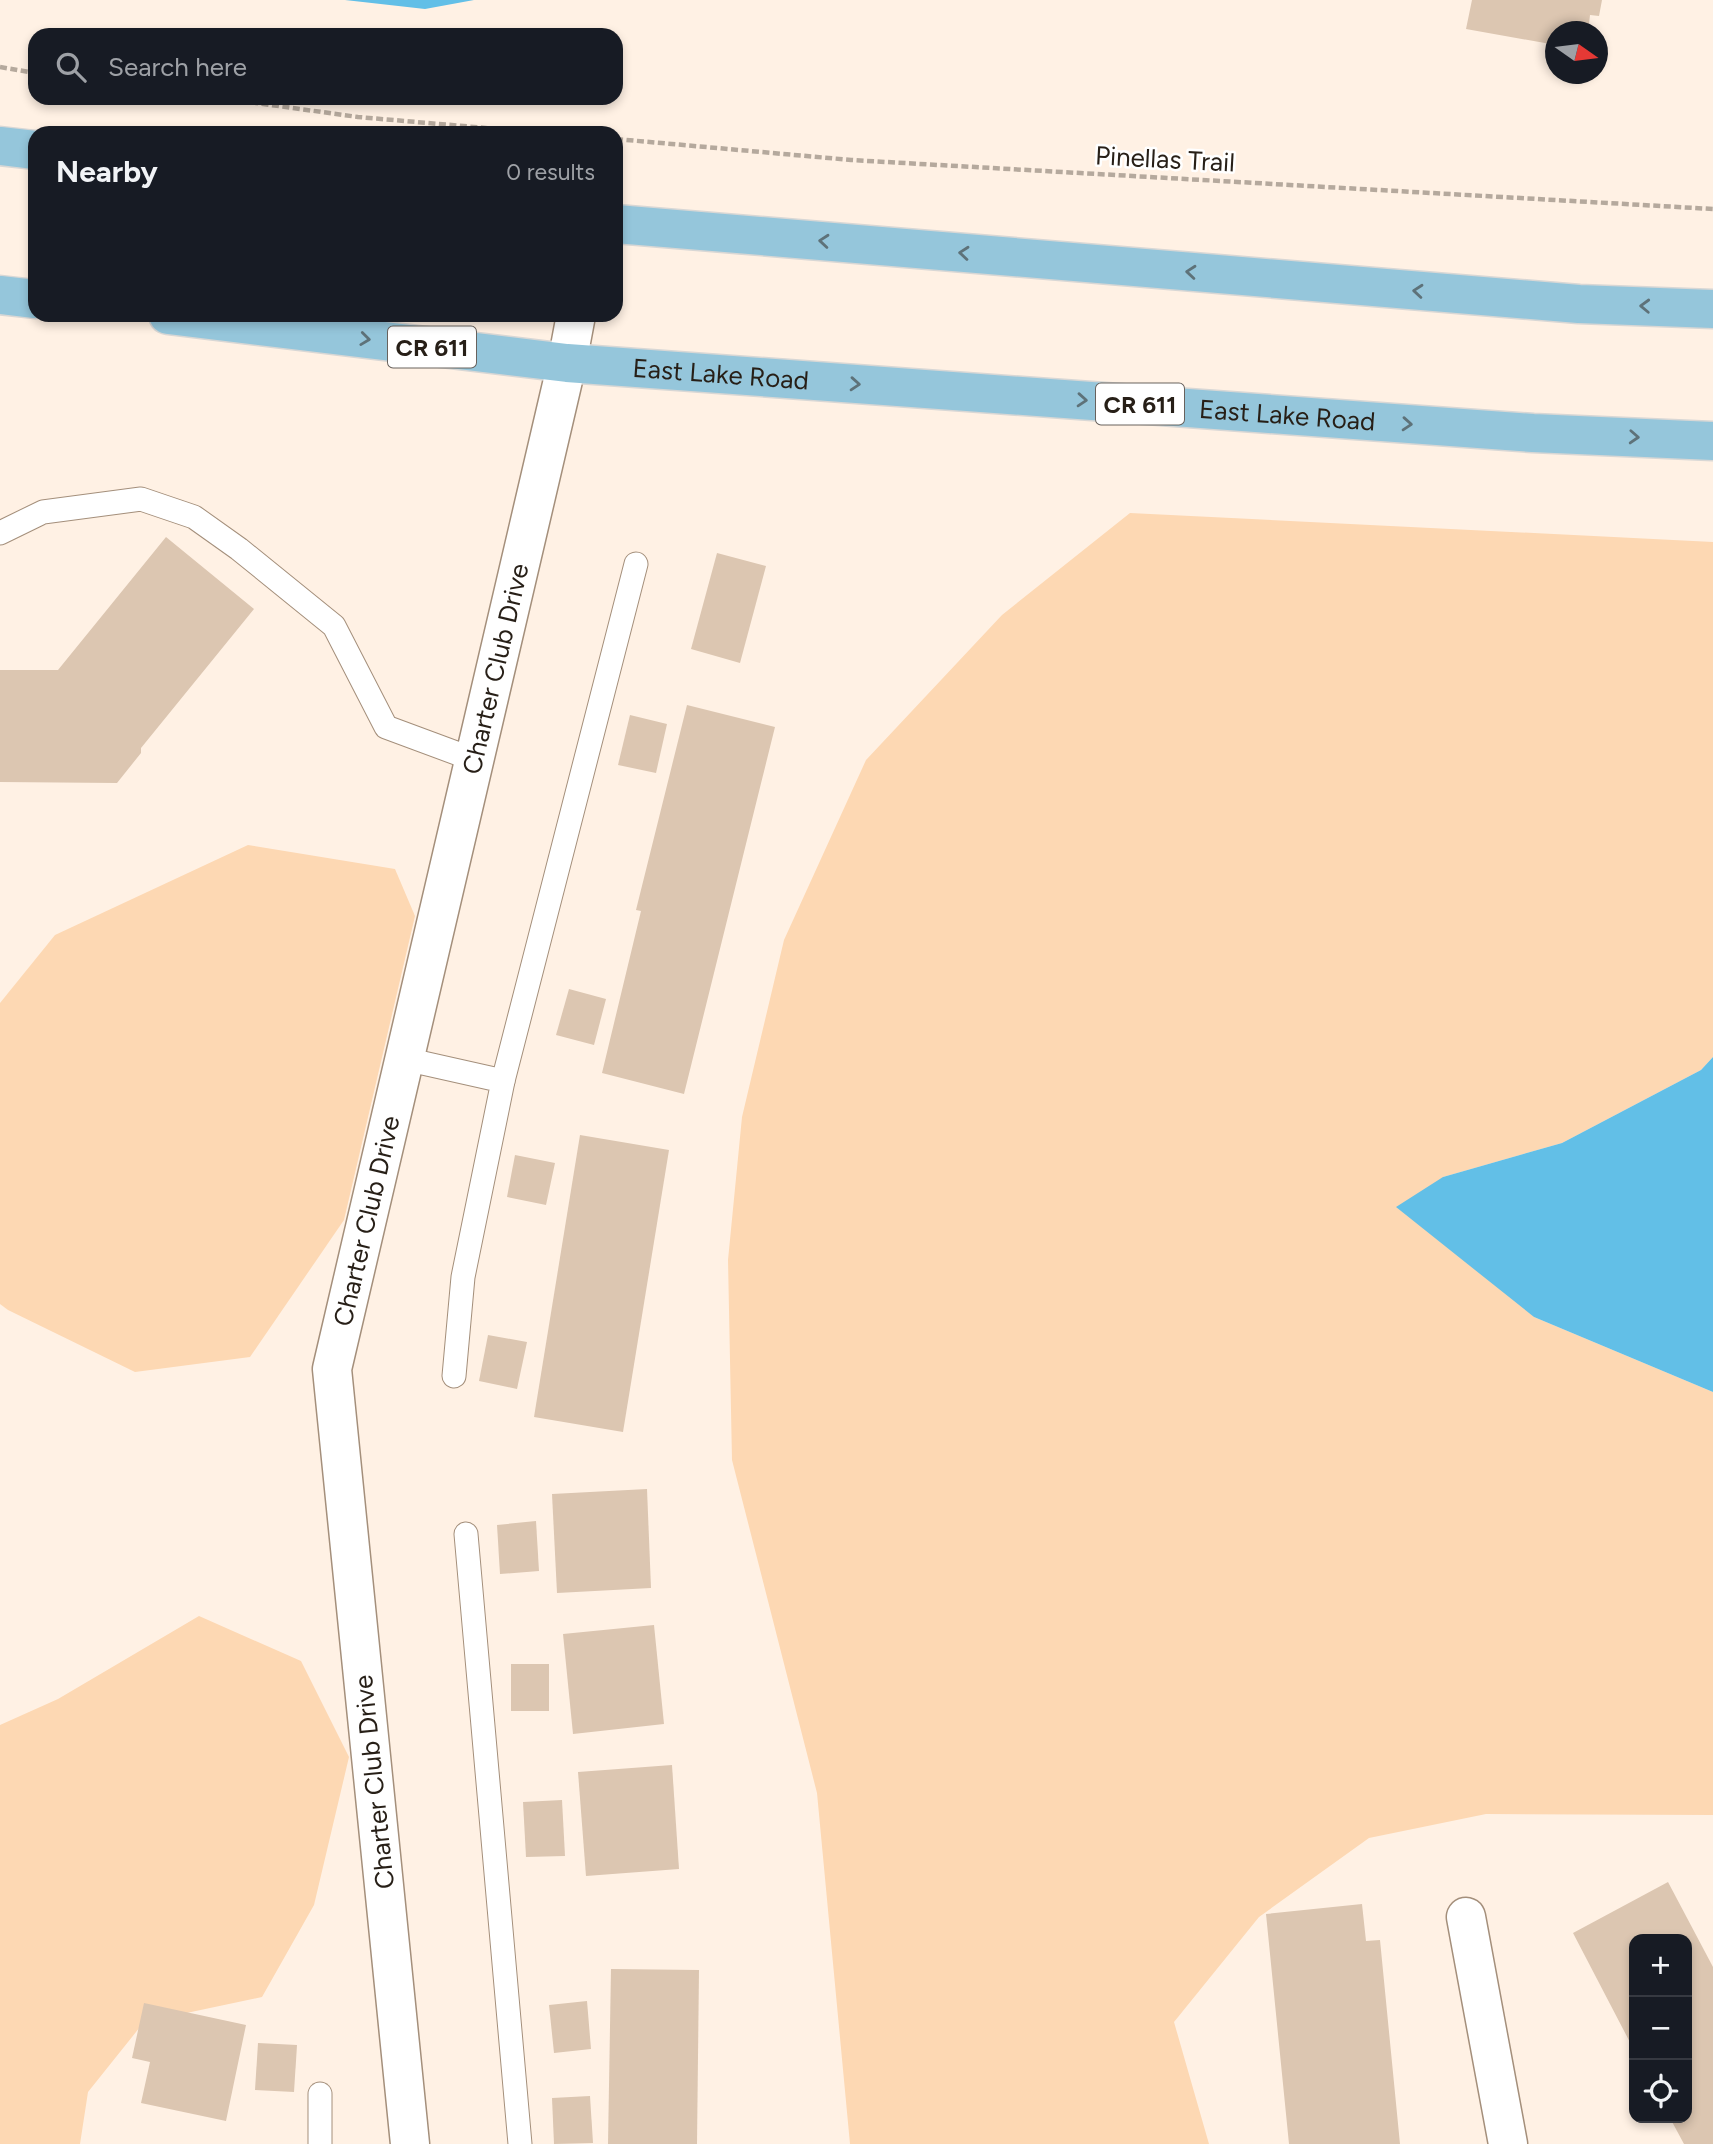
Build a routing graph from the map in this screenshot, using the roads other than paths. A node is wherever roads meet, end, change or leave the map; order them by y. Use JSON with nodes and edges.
{"nodes":[{"id":1,"x":0,"y":146,"type":"edge"},
{"id":2,"x":28,"y":149,"type":"edge"},
{"id":3,"x":623,"y":225,"type":"edge"},
{"id":4,"x":0,"y":295,"type":"edge"},
{"id":5,"x":28,"y":298,"type":"edge"},
{"id":6,"x":1713,"y":309,"type":"edge"},
{"id":7,"x":227,"y":322,"type":"edge"},
{"id":8,"x":575,"y":322,"type":"edge"},
{"id":9,"x":567,"y":363,"type":"junction"},
{"id":10,"x":1713,"y":441,"type":"edge"},
{"id":11,"x":0,"y":533,"type":"edge"},
{"id":12,"x":636,"y":564,"type":"dead end"},
{"id":13,"x":475,"y":760,"type":"junction"},
{"id":14,"x":405,"y":1059,"type":"junction"},
{"id":15,"x":503,"y":1081,"type":"junction"},
{"id":16,"x":454,"y":1377,"type":"dead end"},
{"id":17,"x":466,"y":1534,"type":"dead end"},
{"id":18,"x":1466,"y":1917,"type":"dead end"},
{"id":19,"x":320,"y":2094,"type":"dead end"},
{"id":20,"x":320,"y":2144,"type":"edge"},
{"id":21,"x":410,"y":2144,"type":"edge"},
{"id":22,"x":520,"y":2144,"type":"edge"},
{"id":23,"x":1508,"y":2144,"type":"edge"}],
"edges":[{"from":1,"to":2,"type":"main road"},
{"from":6,"to":3,"type":"main road","one_way":true},
{"from":4,"to":5,"type":"main road"},
{"from":7,"to":9,"type":"main road","number":"CR 611","one_way":true},
{"from":8,"to":9,"type":"street","name":"Charter Club Drive"},
{"from":9,"to":10,"type":"main road","name":"East Lake Road","number":"CR 611","one_way":true},
{"from":9,"to":13,"type":"street","name":"Charter Club Drive"},
{"from":11,"to":13,"type":"lane"},
{"from":12,"to":15,"type":"lane"},
{"from":13,"to":14,"type":"street","name":"Charter Club Drive"},
{"from":14,"to":15,"type":"lane"},
{"from":14,"to":21,"type":"street","name":"Charter Club Drive"},
{"from":15,"to":16,"type":"lane"},
{"from":17,"to":22,"type":"lane"},
{"from":18,"to":23,"type":"street"},
{"from":19,"to":20,"type":"lane"}]}
